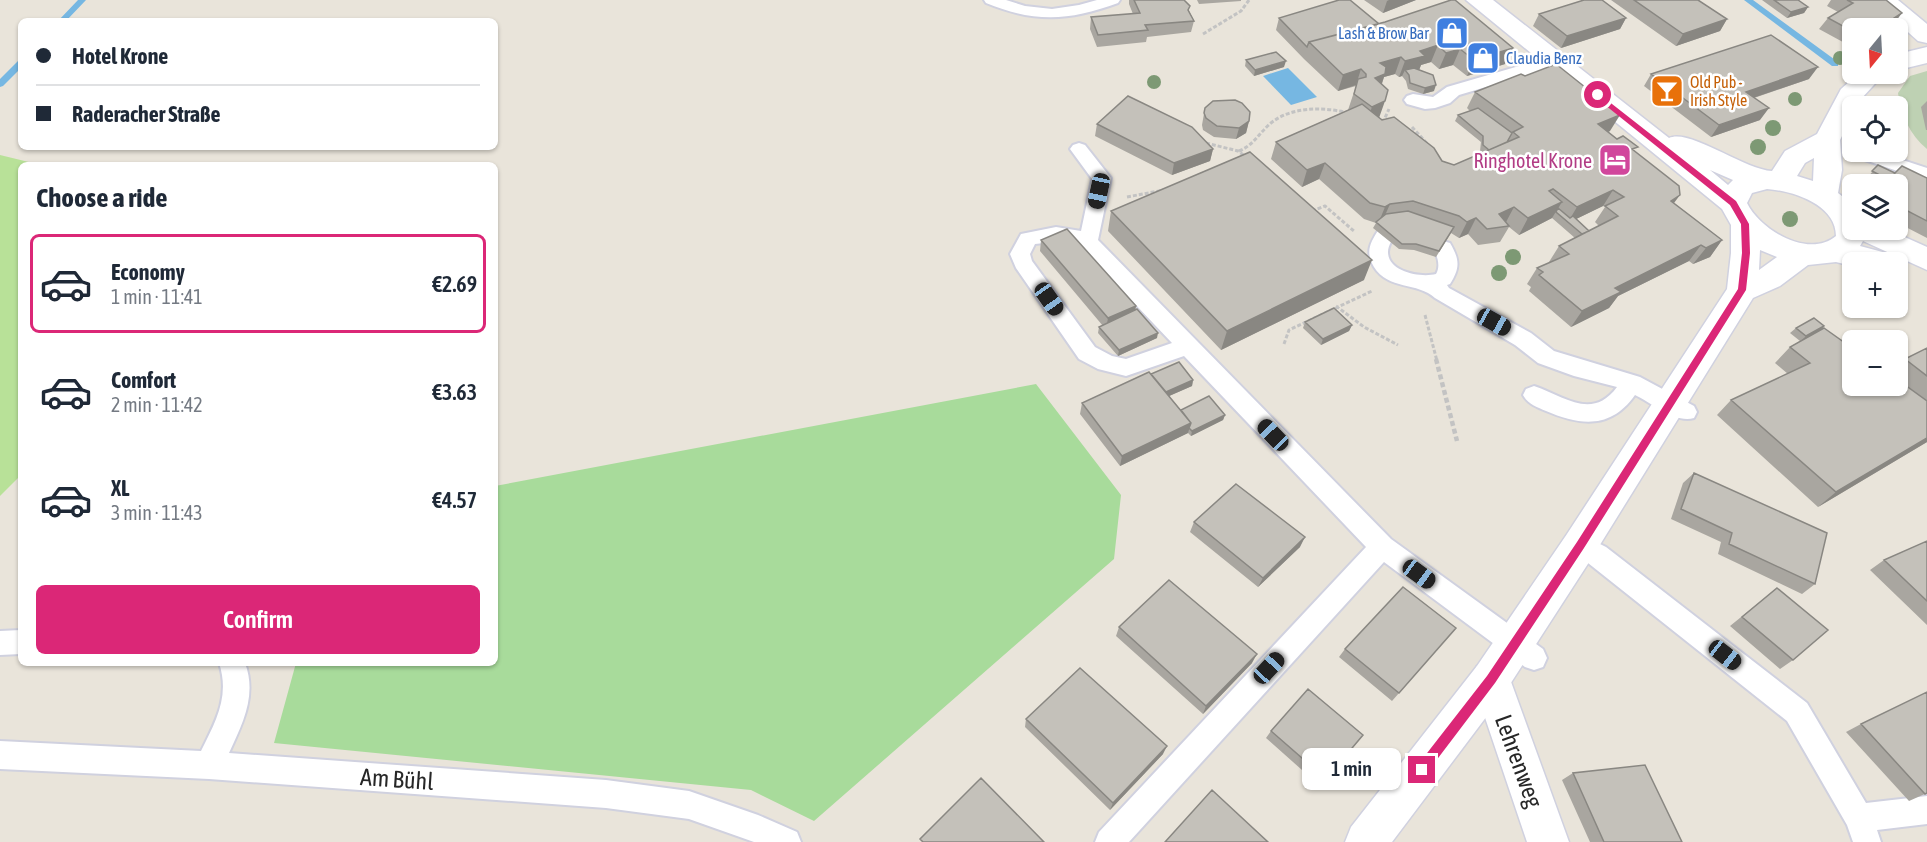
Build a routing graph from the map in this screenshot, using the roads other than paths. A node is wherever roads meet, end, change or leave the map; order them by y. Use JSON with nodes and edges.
{"nodes":[{"id":1,"x":992,"y":0,"type":"edge"},
{"id":2,"x":1112,"y":0,"type":"edge"},
{"id":3,"x":1478,"y":0,"type":"edge"},
{"id":4,"x":1884,"y":0,"type":"edge"},
{"id":5,"x":1927,"y":36,"type":"edge"},
{"id":6,"x":1927,"y":55,"type":"edge"},
{"id":7,"x":1908,"y":60,"type":"edge"},
{"id":8,"x":1554,"y":61,"type":"junction"},
{"id":9,"x":1862,"y":84,"type":"edge"},
{"id":10,"x":1407,"y":103,"type":"road end"},
{"id":11,"x":1629,"y":118,"type":"junction"},
{"id":12,"x":1827,"y":140,"type":"junction"},
{"id":13,"x":1842,"y":145,"type":"edge"},
{"id":14,"x":1079,"y":149,"type":"dead end"},
{"id":15,"x":1889,"y":162,"type":"edge"},
{"id":16,"x":1927,"y":175,"type":"edge"},
{"id":17,"x":1771,"y":180,"type":"junction"},
{"id":18,"x":1824,"y":196,"type":"junction"},
{"id":19,"x":1842,"y":211,"type":"edge"},
{"id":20,"x":1739,"y":213,"type":"junction"},
{"id":21,"x":1849,"y":240,"type":"edge"},
{"id":22,"x":1887,"y":240,"type":"edge"},
{"id":23,"x":1088,"y":242,"type":"junction"},
{"id":24,"x":1443,"y":248,"type":"edge"},
{"id":25,"x":1836,"y":251,"type":"junction"},
{"id":26,"x":1842,"y":252,"type":"edge"},
{"id":27,"x":1803,"y":253,"type":"junction"},
{"id":28,"x":1380,"y":257,"type":"road end"},
{"id":29,"x":1927,"y":259,"type":"edge"},
{"id":30,"x":1908,"y":268,"type":"edge"},
{"id":31,"x":1927,"y":271,"type":"edge"},
{"id":32,"x":1423,"y":283,"type":"junction"},
{"id":33,"x":1742,"y":290,"type":"junction"},
{"id":34,"x":1187,"y":346,"type":"junction"},
{"id":35,"x":1632,"y":383,"type":"junction"},
{"id":36,"x":1534,"y":395,"type":"dead end"},
{"id":37,"x":1678,"y":407,"type":"junction"},
{"id":38,"x":1580,"y":545,"type":"junction"},
{"id":39,"x":1382,"y":547,"type":"junction"},
{"id":40,"x":18,"y":642,"type":"edge"},
{"id":41,"x":0,"y":643,"type":"edge"},
{"id":42,"x":1524,"y":651,"type":"junction"},
{"id":43,"x":233,"y":666,"type":"edge"},
{"id":44,"x":1491,"y":679,"type":"junction"},
{"id":45,"x":0,"y":755,"type":"edge"},
{"id":46,"x":209,"y":765,"type":"junction"},
{"id":47,"x":1927,"y":810,"type":"edge"},
{"id":48,"x":1863,"y":830,"type":"edge"},
{"id":49,"x":787,"y":842,"type":"edge"},
{"id":50,"x":1109,"y":842,"type":"edge"},
{"id":51,"x":1366,"y":842,"type":"edge"},
{"id":52,"x":1548,"y":842,"type":"edge"}],
"edges":[{"from":1,"to":2,"type":"lane"},
{"from":3,"to":8,"type":"street"},
{"from":4,"to":5,"type":"street"},
{"from":6,"to":7,"type":"street"},
{"from":8,"to":10,"type":"lane"},
{"from":8,"to":11,"type":"street"},
{"from":9,"to":12,"type":"street"},
{"from":11,"to":17,"type":"street"},
{"from":11,"to":20,"type":"street"},
{"from":12,"to":13,"type":"lane"},
{"from":12,"to":17,"type":"street"},
{"from":12,"to":18,"type":"street"},
{"from":14,"to":23,"type":"lane"},
{"from":15,"to":16,"type":"lane"},
{"from":17,"to":18,"type":"street"},
{"from":17,"to":20,"type":"street"},
{"from":18,"to":19,"type":"street"},
{"from":20,"to":27,"type":"street"},
{"from":20,"to":33,"type":"street"},
{"from":21,"to":25,"type":"street"},
{"from":22,"to":29,"type":"street"},
{"from":23,"to":34,"type":"lane"},
{"from":23,"to":34,"type":"lane"},
{"from":24,"to":32,"type":"lane"},
{"from":25,"to":26,"type":"street"},
{"from":25,"to":27,"type":"street"},
{"from":27,"to":33,"type":"street"},
{"from":28,"to":32,"type":"lane"},
{"from":30,"to":31,"type":"street"},
{"from":32,"to":35,"type":"lane"},
{"from":33,"to":37,"type":"street"},
{"from":34,"to":39,"type":"lane"},
{"from":35,"to":36,"type":"lane"},
{"from":35,"to":37,"type":"lane"},
{"from":37,"to":38,"type":"street"},
{"from":38,"to":42,"type":"street"},
{"from":38,"to":48,"type":"lane"},
{"from":39,"to":42,"type":"lane"},
{"from":39,"to":50,"type":"lane"},
{"from":40,"to":41,"type":"lane"},
{"from":42,"to":44,"type":"street"},
{"from":43,"to":46,"type":"lane"},
{"from":44,"to":51,"type":"street"},
{"from":44,"to":52,"type":"street","name":"Lehrenweg"},
{"from":45,"to":46,"type":"lane","name":"Am Bühl"},
{"from":46,"to":49,"type":"lane","name":"Am Bühl"},
{"from":47,"to":48,"type":"lane"}]}
